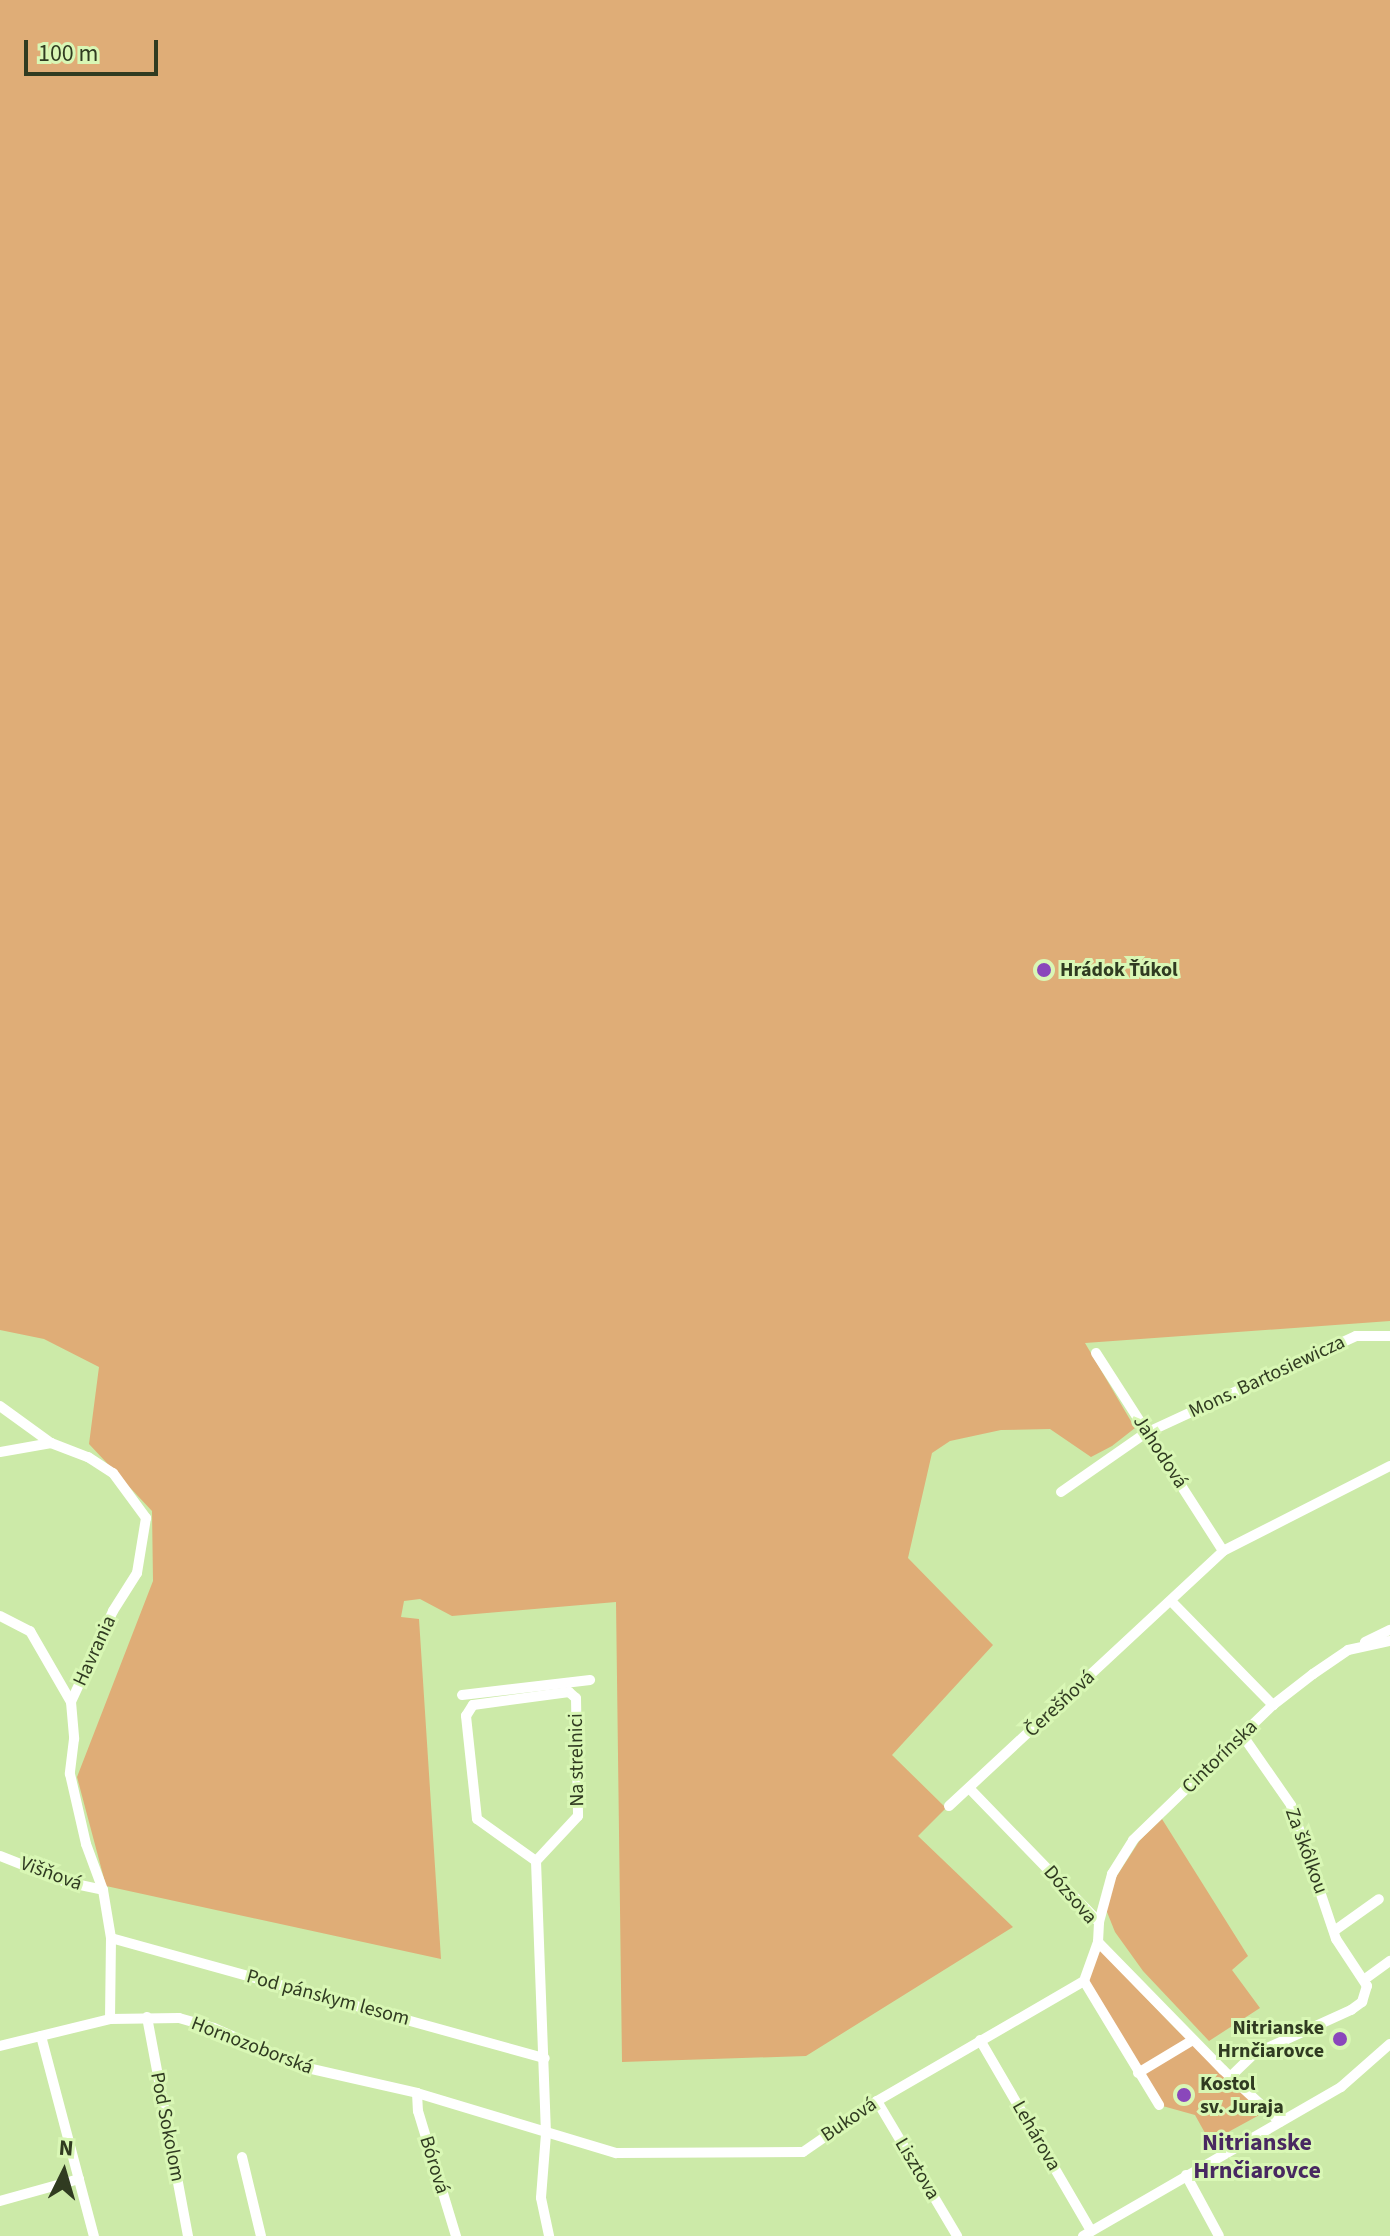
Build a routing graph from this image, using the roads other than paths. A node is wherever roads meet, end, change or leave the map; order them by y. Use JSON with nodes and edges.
{"nodes":[{"id":1,"x":1390,"y":1336,"type":"edge"},
{"id":2,"x":1096,"y":1353,"type":"dead end"},
{"id":3,"x":0,"y":1406,"type":"edge"},
{"id":4,"x":1146,"y":1433,"type":"junction"},
{"id":5,"x":51,"y":1443,"type":"junction"},
{"id":6,"x":0,"y":1452,"type":"edge"},
{"id":7,"x":1390,"y":1466,"type":"edge"},
{"id":8,"x":1061,"y":1492,"type":"dead end"},
{"id":9,"x":1223,"y":1551,"type":"junction"},
{"id":10,"x":1171,"y":1601,"type":"junction"},
{"id":11,"x":0,"y":1616,"type":"edge"},
{"id":12,"x":1390,"y":1630,"type":"edge"},
{"id":13,"x":1390,"y":1641,"type":"edge"},
{"id":14,"x":1348,"y":1650,"type":"junction"},
{"id":15,"x":590,"y":1680,"type":"dead end"},
{"id":16,"x":546,"y":1690,"type":"junction"},
{"id":17,"x":462,"y":1695,"type":"dead end"},
{"id":18,"x":498,"y":1696,"type":"junction"},
{"id":19,"x":71,"y":1702,"type":"junction"},
{"id":20,"x":1273,"y":1705,"type":"junction"},
{"id":21,"x":1243,"y":1736,"type":"junction"},
{"id":22,"x":969,"y":1788,"type":"junction"},
{"id":23,"x":949,"y":1806,"type":"dead end"},
{"id":24,"x":0,"y":1856,"type":"edge"},
{"id":25,"x":536,"y":1861,"type":"junction"},
{"id":26,"x":103,"y":1890,"type":"junction"},
{"id":27,"x":1379,"y":1899,"type":"dead end"},
{"id":28,"x":1099,"y":1922,"type":"junction"},
{"id":29,"x":1334,"y":1931,"type":"junction"},
{"id":30,"x":111,"y":1938,"type":"junction"},
{"id":31,"x":1098,"y":1942,"type":"junction"},
{"id":32,"x":1390,"y":1961,"type":"edge"},
{"id":33,"x":1365,"y":1979,"type":"junction"},
{"id":34,"x":1084,"y":1981,"type":"junction"},
{"id":35,"x":147,"y":2017,"type":"junction"},
{"id":36,"x":110,"y":2019,"type":"junction"},
{"id":37,"x":41,"y":2036,"type":"junction"},
{"id":38,"x":980,"y":2040,"type":"junction"},
{"id":39,"x":1193,"y":2040,"type":"junction"},
{"id":40,"x":1390,"y":2044,"type":"edge"},
{"id":41,"x":0,"y":2046,"type":"edge"},
{"id":42,"x":545,"y":2058,"type":"junction"},
{"id":43,"x":1138,"y":2073,"type":"junction"},
{"id":44,"x":1230,"y":2077,"type":"junction"},
{"id":45,"x":417,"y":2093,"type":"junction"},
{"id":46,"x":877,"y":2101,"type":"junction"},
{"id":47,"x":1159,"y":2105,"type":"dead end"},
{"id":48,"x":1280,"y":2122,"type":"junction"},
{"id":49,"x":546,"y":2134,"type":"junction"},
{"id":50,"x":242,"y":2157,"type":"dead end"},
{"id":51,"x":1186,"y":2175,"type":"junction"},
{"id":52,"x":79,"y":2179,"type":"junction"},
{"id":53,"x":0,"y":2201,"type":"edge"},
{"id":54,"x":1087,"y":2234,"type":"edge"},
{"id":55,"x":94,"y":2236,"type":"edge"},
{"id":56,"x":188,"y":2236,"type":"edge"},
{"id":57,"x":261,"y":2236,"type":"edge"},
{"id":58,"x":456,"y":2236,"type":"edge"},
{"id":59,"x":549,"y":2236,"type":"edge"},
{"id":60,"x":957,"y":2236,"type":"edge"},
{"id":61,"x":1219,"y":2236,"type":"edge"}],
"edges":[{"from":1,"to":4,"type":"street","name":"Mons. Bartosiewicza"},
{"from":2,"to":4,"type":"street","name":"Jahodová"},
{"from":3,"to":5,"type":"street","name":"Havrania"},
{"from":4,"to":8,"type":"street","name":"Mons. Bartosiewicza"},
{"from":4,"to":9,"type":"street","name":"Jahodová"},
{"from":5,"to":6,"type":"street"},
{"from":5,"to":19,"type":"street","name":"Havrania"},
{"from":7,"to":9,"type":"street","name":"Čerešňová"},
{"from":9,"to":10,"type":"street","name":"Čerešňová"},
{"from":10,"to":20,"type":"street"},
{"from":10,"to":22,"type":"street","name":"Čerešňová"},
{"from":11,"to":19,"type":"street"},
{"from":12,"to":14,"type":"street"},
{"from":13,"to":14,"type":"street","name":"Cintorínska"},
{"from":14,"to":20,"type":"street","name":"Cintorínska"},
{"from":15,"to":16,"type":"street"},
{"from":16,"to":18,"type":"street","name":"Na strelnici"},
{"from":16,"to":25,"type":"street","name":"Na strelnici"},
{"from":17,"to":18,"type":"street"},
{"from":18,"to":25,"type":"street","name":"Na strelnici"},
{"from":19,"to":26,"type":"street","name":"Havrania"},
{"from":20,"to":21,"type":"street","name":"Cintorínska"},
{"from":21,"to":28,"type":"street","name":"Cintorínska"},
{"from":21,"to":29,"type":"street","name":"Za škôlkou"},
{"from":22,"to":23,"type":"street","name":"Čerešňová"},
{"from":22,"to":28,"type":"street","name":"Dózsova"},
{"from":24,"to":26,"type":"street","name":"Višňová"},
{"from":25,"to":42,"type":"street"},
{"from":26,"to":30,"type":"street","name":"Havrania"},
{"from":27,"to":29,"type":"street"},
{"from":28,"to":31,"type":"street","name":"Dózsova"},
{"from":29,"to":33,"type":"street","name":"Za škôlkou"},
{"from":30,"to":36,"type":"street","name":"Havrania"},
{"from":30,"to":42,"type":"street","name":"Pod pánskym lesom"},
{"from":31,"to":34,"type":"street"},
{"from":31,"to":39,"type":"street","name":"Dózsova"},
{"from":32,"to":33,"type":"street"},
{"from":33,"to":44,"type":"street"},
{"from":34,"to":38,"type":"street","name":"Buková"},
{"from":34,"to":43,"type":"street"},
{"from":35,"to":36,"type":"street","name":"Hornozoborská"},
{"from":35,"to":45,"type":"street","name":"Hornozoborská"},
{"from":35,"to":56,"type":"street","name":"Pod Sokolom"},
{"from":36,"to":37,"type":"street","name":"Hornozoborská"},
{"from":37,"to":41,"type":"street","name":"Hornozoborská"},
{"from":37,"to":52,"type":"street"},
{"from":38,"to":46,"type":"street","name":"Buková"},
{"from":38,"to":54,"type":"street","name":"Lehárova"},
{"from":39,"to":43,"type":"street"},
{"from":39,"to":44,"type":"street","name":"Dózsova"},
{"from":40,"to":48,"type":"street"},
{"from":42,"to":49,"type":"street"},
{"from":43,"to":47,"type":"street"},
{"from":44,"to":48,"type":"street","name":"Dózsova"},
{"from":45,"to":49,"type":"street","name":"Hornozoborská"},
{"from":45,"to":58,"type":"street","name":"Bórová"},
{"from":46,"to":49,"type":"street","name":"Buková"},
{"from":46,"to":60,"type":"street","name":"Lisztova"},
{"from":48,"to":51,"type":"street"},
{"from":49,"to":59,"type":"street"},
{"from":50,"to":57,"type":"street"},
{"from":51,"to":54,"type":"street"},
{"from":51,"to":61,"type":"street"},
{"from":52,"to":53,"type":"street"},
{"from":52,"to":55,"type":"street"}]}
